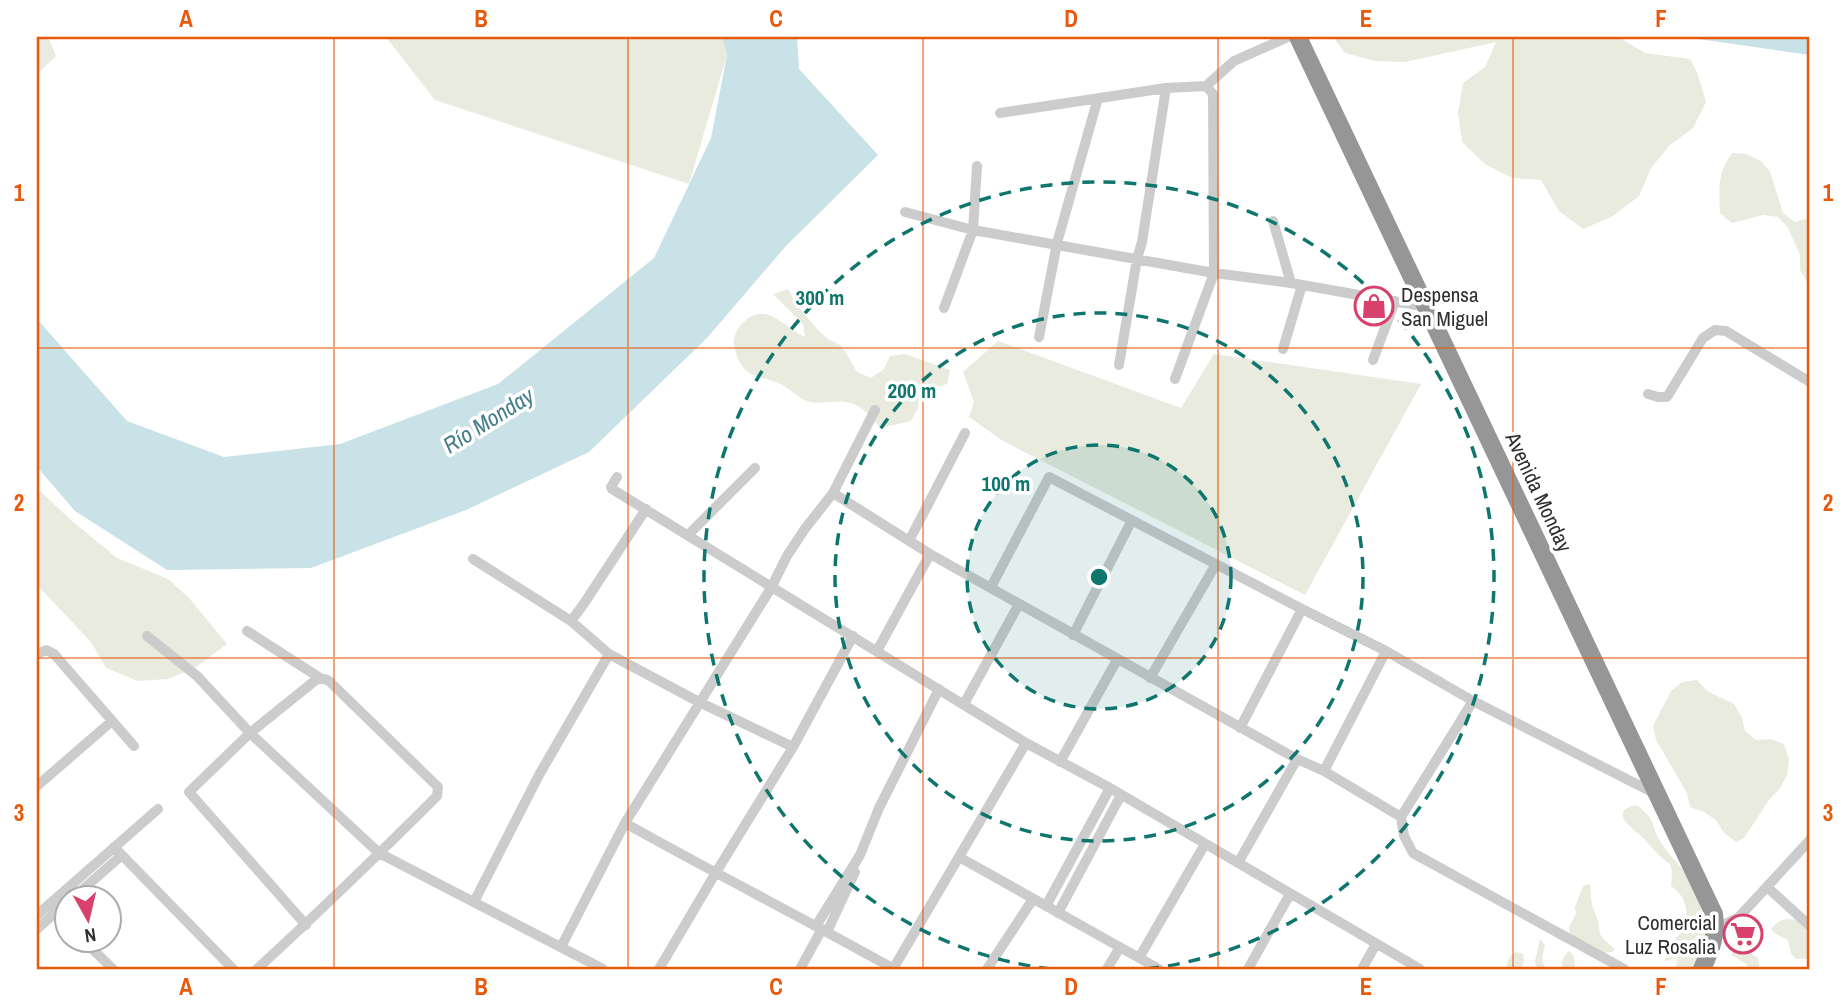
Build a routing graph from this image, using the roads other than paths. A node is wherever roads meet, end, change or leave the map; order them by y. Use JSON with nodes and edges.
{"nodes":[{"id":1,"x":1288,"y":37,"type":"edge"},
{"id":2,"x":1298,"y":37,"type":"edge"},
{"id":3,"x":1206,"y":86,"type":"junction"},
{"id":4,"x":1166,"y":88,"type":"junction"},
{"id":5,"x":1098,"y":98,"type":"junction"},
{"id":6,"x":1000,"y":113,"type":"dead end"},
{"id":7,"x":977,"y":166,"type":"dead end"},
{"id":8,"x":905,"y":212,"type":"dead end"},
{"id":9,"x":1273,"y":221,"type":"dead end"},
{"id":10,"x":973,"y":230,"type":"junction"},
{"id":11,"x":1057,"y":243,"type":"junction"},
{"id":12,"x":1137,"y":259,"type":"junction"},
{"id":13,"x":1214,"y":273,"type":"junction"},
{"id":14,"x":1296,"y":284,"type":"junction"},
{"id":15,"x":1395,"y":301,"type":"junction"},
{"id":16,"x":1427,"y":307,"type":"junction"},
{"id":17,"x":944,"y":308,"type":"dead end"},
{"id":18,"x":1039,"y":337,"type":"dead end"},
{"id":19,"x":1283,"y":349,"type":"dead end"},
{"id":20,"x":1373,"y":360,"type":"dead end"},
{"id":21,"x":1119,"y":365,"type":"dead end"},
{"id":22,"x":1175,"y":379,"type":"dead end"},
{"id":23,"x":1810,"y":382,"type":"edge"},
{"id":24,"x":1648,"y":394,"type":"dead end"},
{"id":25,"x":875,"y":410,"type":"dead end"},
{"id":26,"x":965,"y":432,"type":"dead end"},
{"id":27,"x":755,"y":468,"type":"dead end"},
{"id":28,"x":617,"y":477,"type":"dead end"},
{"id":29,"x":833,"y":494,"type":"junction"},
{"id":30,"x":646,"y":509,"type":"junction"},
{"id":31,"x":1132,"y":520,"type":"junction"},
{"id":32,"x":688,"y":535,"type":"junction"},
{"id":33,"x":909,"y":541,"type":"junction"},
{"id":34,"x":930,"y":554,"type":"junction"},
{"id":35,"x":473,"y":559,"type":"dead end"},
{"id":36,"x":1216,"y":564,"type":"junction"},
{"id":37,"x":991,"y":587,"type":"junction"},
{"id":38,"x":771,"y":588,"type":"junction"},
{"id":39,"x":1019,"y":604,"type":"junction"},
{"id":40,"x":1301,"y":609,"type":"junction"},
{"id":41,"x":571,"y":621,"type":"junction"},
{"id":42,"x":247,"y":631,"type":"dead end"},
{"id":43,"x":1073,"y":635,"type":"junction"},
{"id":44,"x":147,"y":636,"type":"dead end"},
{"id":45,"x":853,"y":636,"type":"junction"},
{"id":46,"x":877,"y":651,"type":"junction"},
{"id":47,"x":1386,"y":651,"type":"junction"},
{"id":48,"x":37,"y":654,"type":"edge"},
{"id":49,"x":609,"y":654,"type":"junction"},
{"id":50,"x":1117,"y":660,"type":"junction"},
{"id":51,"x":320,"y":678,"type":"junction"},
{"id":52,"x":1150,"y":678,"type":"junction"},
{"id":53,"x":939,"y":690,"type":"junction"},
{"id":54,"x":1473,"y":701,"type":"junction"},
{"id":55,"x":699,"y":702,"type":"junction"},
{"id":56,"x":964,"y":704,"type":"junction"},
{"id":57,"x":112,"y":721,"type":"junction"},
{"id":58,"x":1240,"y":728,"type":"junction"},
{"id":59,"x":250,"y":733,"type":"junction"},
{"id":60,"x":1026,"y":743,"type":"junction"},
{"id":61,"x":134,"y":746,"type":"dead end"},
{"id":62,"x":793,"y":747,"type":"junction"},
{"id":63,"x":1297,"y":760,"type":"junction"},
{"id":64,"x":1060,"y":762,"type":"junction"},
{"id":65,"x":1324,"y":771,"type":"junction"},
{"id":66,"x":37,"y":786,"type":"edge"},
{"id":67,"x":1110,"y":788,"type":"junction"},
{"id":68,"x":1121,"y":795,"type":"junction"},
{"id":69,"x":1657,"y":795,"type":"junction"},
{"id":70,"x":158,"y":809,"type":"dead end"},
{"id":71,"x":1401,"y":817,"type":"junction"},
{"id":72,"x":625,"y":823,"type":"junction"},
{"id":73,"x":1810,"y":840,"type":"edge"},
{"id":74,"x":1205,"y":844,"type":"junction"},
{"id":75,"x":118,"y":851,"type":"junction"},
{"id":76,"x":379,"y":853,"type":"junction"},
{"id":77,"x":960,"y":857,"type":"junction"},
{"id":78,"x":1238,"y":863,"type":"junction"},
{"id":79,"x":715,"y":874,"type":"junction"},
{"id":80,"x":80,"y":884,"type":"edge"},
{"id":81,"x":86,"y":884,"type":"edge"},
{"id":82,"x":1767,"y":887,"type":"junction"},
{"id":83,"x":1290,"y":894,"type":"junction"},
{"id":84,"x":1033,"y":899,"type":"junction"},
{"id":85,"x":474,"y":902,"type":"junction"},
{"id":86,"x":1046,"y":906,"type":"junction"},
{"id":87,"x":52,"y":909,"type":"joint"},
{"id":88,"x":1058,"y":913,"type":"junction"},
{"id":89,"x":37,"y":915,"type":"edge"},
{"id":90,"x":306,"y":925,"type":"junction"},
{"id":91,"x":1810,"y":926,"type":"edge"},
{"id":92,"x":37,"y":929,"type":"edge"},
{"id":93,"x":822,"y":929,"type":"junction"},
{"id":94,"x":1716,"y":929,"type":"junction"},
{"id":95,"x":1376,"y":944,"type":"junction"},
{"id":96,"x":561,"y":947,"type":"junction"},
{"id":97,"x":1120,"y":947,"type":"junction"},
{"id":98,"x":97,"y":954,"type":"edge"},
{"id":99,"x":1139,"y":958,"type":"junction"},
{"id":100,"x":113,"y":969,"type":"edge"},
{"id":101,"x":233,"y":969,"type":"edge"},
{"id":102,"x":257,"y":969,"type":"edge"},
{"id":103,"x":603,"y":969,"type":"edge"},
{"id":104,"x":659,"y":969,"type":"edge"},
{"id":105,"x":800,"y":969,"type":"edge"},
{"id":106,"x":894,"y":969,"type":"edge"},
{"id":107,"x":987,"y":969,"type":"edge"},
{"id":108,"x":1107,"y":969,"type":"edge"},
{"id":109,"x":1159,"y":969,"type":"edge"},
{"id":110,"x":1248,"y":969,"type":"edge"},
{"id":111,"x":1362,"y":969,"type":"edge"},
{"id":112,"x":1420,"y":969,"type":"edge"},
{"id":113,"x":1624,"y":969,"type":"edge"},
{"id":114,"x":1702,"y":969,"type":"edge"}],
"edges":[{"from":1,"to":3,"type":"street"},
{"from":2,"to":16,"type":"highway","name":"Avenida Monday"},
{"from":3,"to":4,"type":"street"},
{"from":3,"to":13,"type":"street"},
{"from":4,"to":5,"type":"street"},
{"from":4,"to":12,"type":"street"},
{"from":5,"to":6,"type":"street"},
{"from":5,"to":11,"type":"street"},
{"from":7,"to":10,"type":"street"},
{"from":8,"to":10,"type":"street"},
{"from":9,"to":14,"type":"street"},
{"from":10,"to":11,"type":"street"},
{"from":10,"to":17,"type":"street"},
{"from":11,"to":12,"type":"street"},
{"from":11,"to":18,"type":"street"},
{"from":12,"to":13,"type":"street"},
{"from":12,"to":21,"type":"street"},
{"from":13,"to":14,"type":"street"},
{"from":13,"to":22,"type":"street"},
{"from":14,"to":15,"type":"street"},
{"from":14,"to":19,"type":"street"},
{"from":15,"to":16,"type":"street"},
{"from":15,"to":20,"type":"street"},
{"from":16,"to":69,"type":"highway","name":"Avenida Monday"},
{"from":23,"to":24,"type":"street"},
{"from":25,"to":29,"type":"street"},
{"from":26,"to":33,"type":"street"},
{"from":27,"to":32,"type":"street"},
{"from":28,"to":30,"type":"street"},
{"from":29,"to":33,"type":"street"},
{"from":29,"to":38,"type":"street"},
{"from":30,"to":32,"type":"street"},
{"from":30,"to":41,"type":"street"},
{"from":31,"to":36,"type":"street"},
{"from":31,"to":37,"type":"street"},
{"from":31,"to":43,"type":"street"},
{"from":32,"to":38,"type":"street"},
{"from":33,"to":34,"type":"street"},
{"from":34,"to":37,"type":"street"},
{"from":34,"to":46,"type":"street"},
{"from":35,"to":41,"type":"street"},
{"from":36,"to":40,"type":"street"},
{"from":36,"to":52,"type":"street"},
{"from":37,"to":39,"type":"street"},
{"from":38,"to":45,"type":"street"},
{"from":38,"to":55,"type":"street"},
{"from":39,"to":43,"type":"street"},
{"from":39,"to":56,"type":"street"},
{"from":40,"to":47,"type":"street"},
{"from":40,"to":58,"type":"street"},
{"from":41,"to":49,"type":"street"},
{"from":42,"to":51,"type":"street"},
{"from":43,"to":50,"type":"street"},
{"from":44,"to":59,"type":"street"},
{"from":45,"to":46,"type":"street"},
{"from":45,"to":62,"type":"street"},
{"from":46,"to":53,"type":"street"},
{"from":47,"to":54,"type":"street"},
{"from":47,"to":65,"type":"street"},
{"from":48,"to":57,"type":"street"},
{"from":49,"to":55,"type":"street"},
{"from":49,"to":85,"type":"street"},
{"from":50,"to":52,"type":"street"},
{"from":50,"to":64,"type":"street"},
{"from":51,"to":59,"type":"street"},
{"from":51,"to":76,"type":"street"},
{"from":52,"to":58,"type":"street"},
{"from":53,"to":56,"type":"street"},
{"from":53,"to":93,"type":"street"},
{"from":54,"to":69,"type":"street"},
{"from":54,"to":71,"type":"street"},
{"from":55,"to":62,"type":"street"},
{"from":55,"to":72,"type":"street"},
{"from":56,"to":60,"type":"street"},
{"from":57,"to":61,"type":"street"},
{"from":57,"to":66,"type":"street"},
{"from":58,"to":63,"type":"street"},
{"from":59,"to":76,"type":"street"},
{"from":59,"to":90,"type":"street"},
{"from":60,"to":64,"type":"street"},
{"from":60,"to":77,"type":"street"},
{"from":62,"to":79,"type":"street"},
{"from":63,"to":65,"type":"street"},
{"from":63,"to":78,"type":"street"},
{"from":64,"to":67,"type":"street"},
{"from":65,"to":71,"type":"street"},
{"from":67,"to":68,"type":"street"},
{"from":67,"to":86,"type":"street"},
{"from":68,"to":74,"type":"street"},
{"from":68,"to":88,"type":"street"},
{"from":69,"to":94,"type":"highway","name":"Avenida Monday"},
{"from":70,"to":75,"type":"street"},
{"from":71,"to":113,"type":"street"},
{"from":72,"to":79,"type":"street"},
{"from":72,"to":96,"type":"street"},
{"from":73,"to":82,"type":"street"},
{"from":74,"to":78,"type":"street"},
{"from":74,"to":99,"type":"street"},
{"from":75,"to":80,"type":"street"},
{"from":75,"to":81,"type":"street"},
{"from":75,"to":101,"type":"street"},
{"from":76,"to":85,"type":"street"},
{"from":76,"to":90,"type":"street"},
{"from":77,"to":84,"type":"street"},
{"from":77,"to":106,"type":"street"},
{"from":78,"to":83,"type":"street"},
{"from":79,"to":93,"type":"street"},
{"from":79,"to":104,"type":"street"},
{"from":82,"to":91,"type":"street"},
{"from":82,"to":94,"type":"street"},
{"from":83,"to":95,"type":"street"},
{"from":83,"to":110,"type":"street"},
{"from":84,"to":86,"type":"street"},
{"from":84,"to":107,"type":"street"},
{"from":85,"to":96,"type":"street"},
{"from":86,"to":88,"type":"street"},
{"from":87,"to":89,"type":"street"},
{"from":87,"to":92,"type":"street"},
{"from":88,"to":97,"type":"street"},
{"from":90,"to":102,"type":"street"},
{"from":93,"to":105,"type":"street"},
{"from":93,"to":106,"type":"street"},
{"from":94,"to":114,"type":"highway"},
{"from":95,"to":111,"type":"street"},
{"from":95,"to":112,"type":"street"},
{"from":96,"to":103,"type":"street"},
{"from":97,"to":99,"type":"street"},
{"from":97,"to":108,"type":"street"},
{"from":98,"to":100,"type":"street"},
{"from":99,"to":109,"type":"street"}]}
